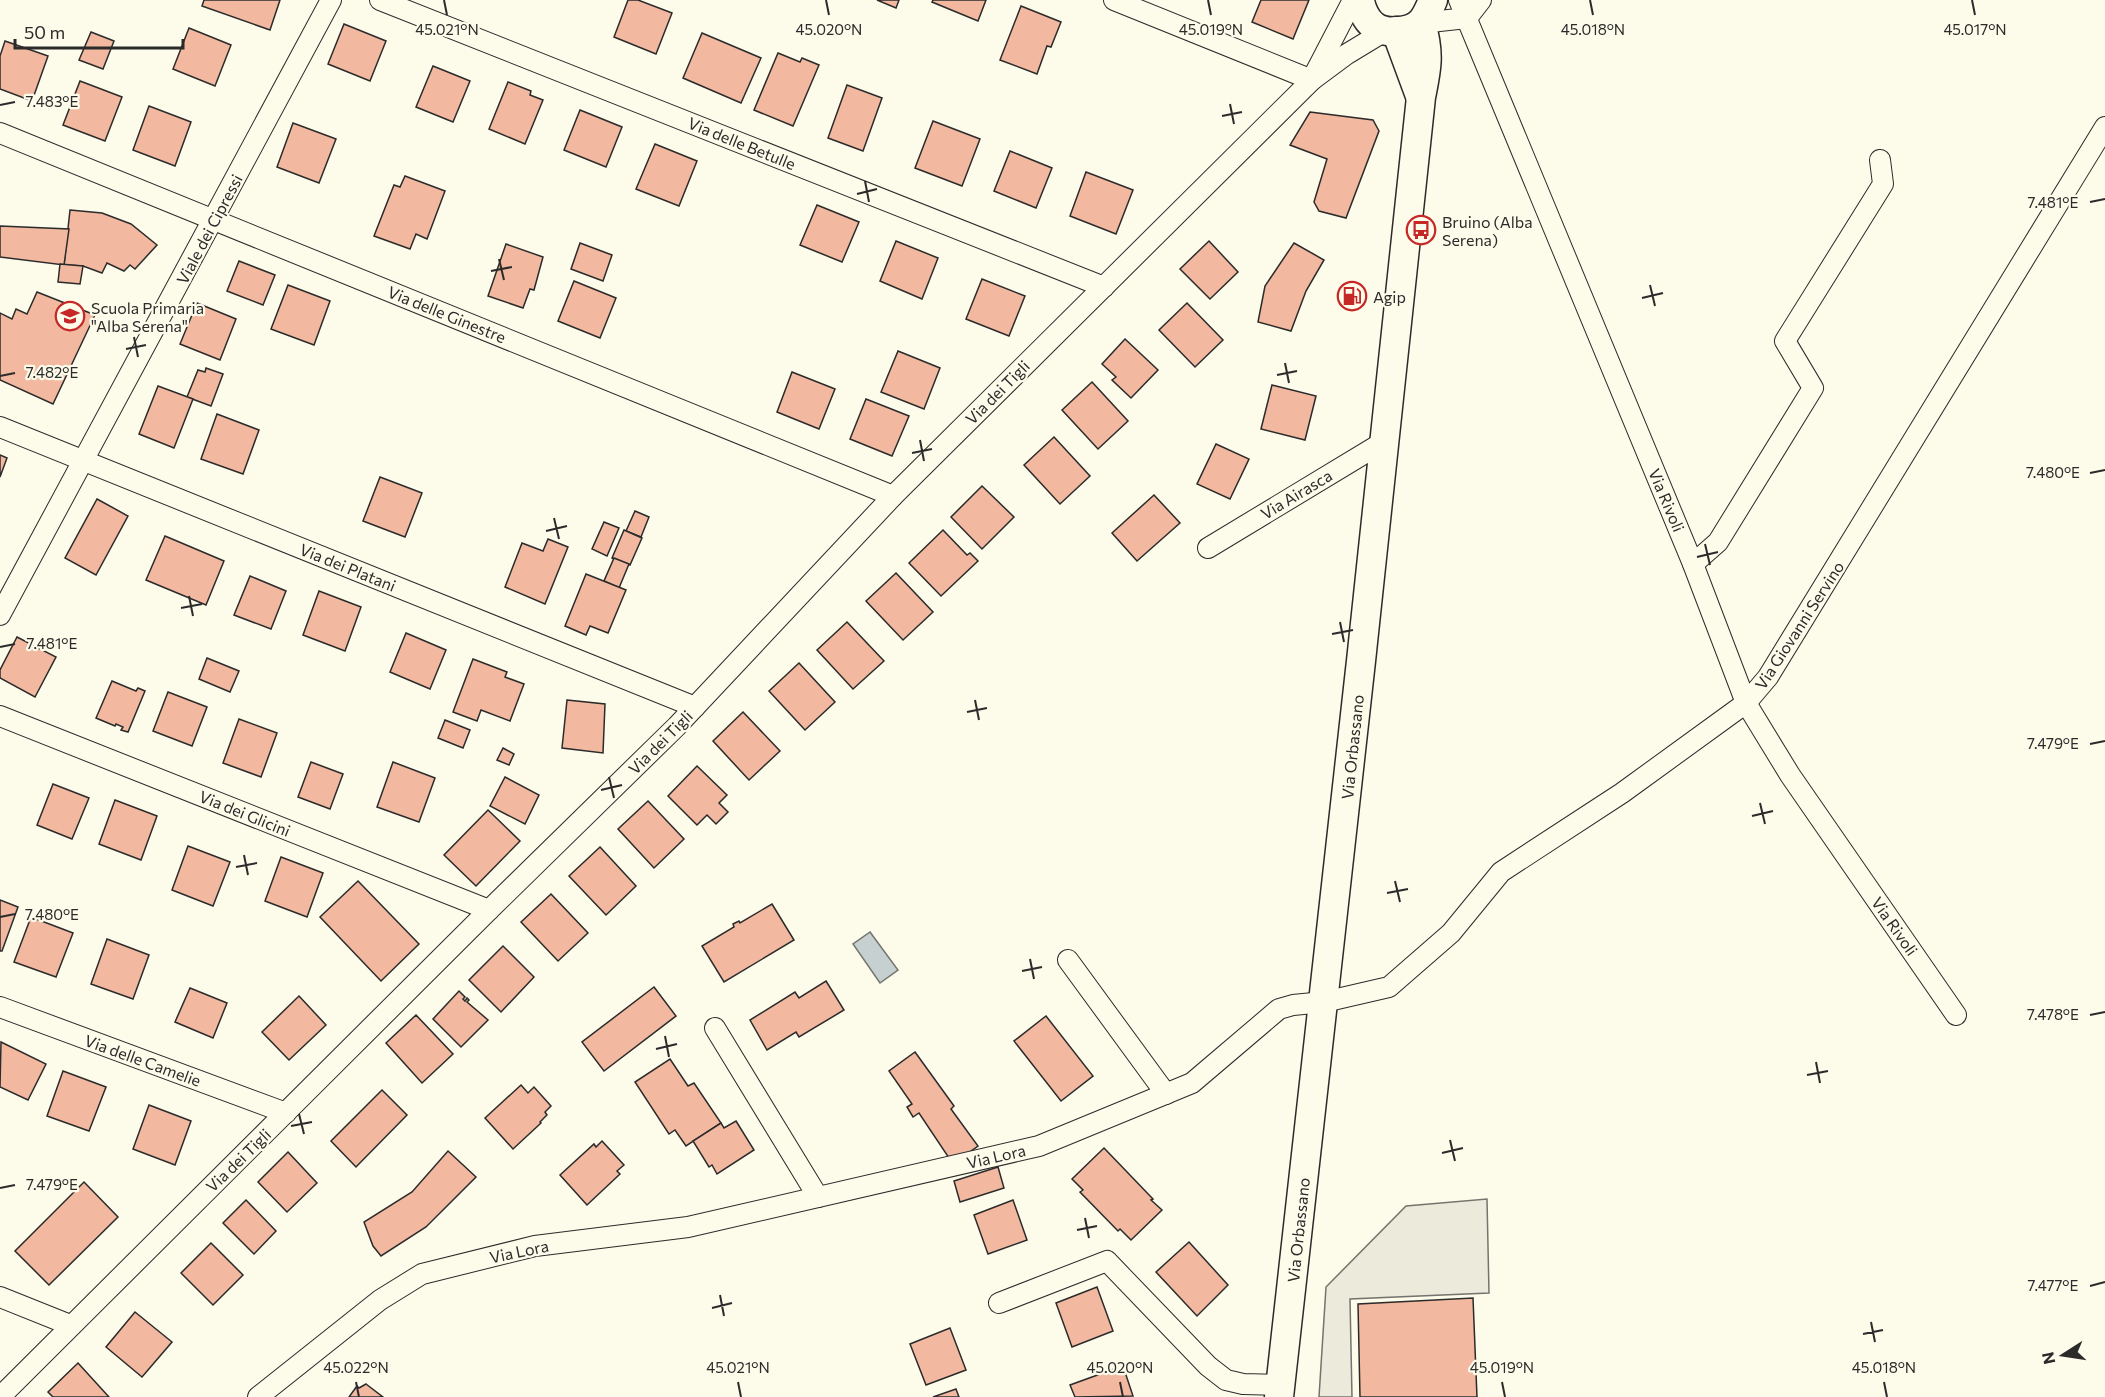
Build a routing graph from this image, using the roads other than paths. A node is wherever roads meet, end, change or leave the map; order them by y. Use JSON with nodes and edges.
{"nodes":[{"id":1,"x":331,"y":0,"type":"edge"},
{"id":2,"x":380,"y":0,"type":"edge"},
{"id":3,"x":1114,"y":0,"type":"edge"},
{"id":4,"x":1353,"y":0,"type":"edge"},
{"id":5,"x":1360,"y":0,"type":"edge"},
{"id":6,"x":1481,"y":0,"type":"edge"},
{"id":7,"x":1463,"y":9,"type":"edge"},
{"id":8,"x":1409,"y":21,"type":"edge"},
{"id":9,"x":1312,"y":80,"type":"junction"},
{"id":10,"x":2105,"y":127,"type":"edge"},
{"id":11,"x":0,"y":133,"type":"edge"},
{"id":12,"x":1880,"y":160,"type":"dead end"},
{"id":13,"x":215,"y":219,"type":"junction"},
{"id":14,"x":1104,"y":287,"type":"junction"},
{"id":15,"x":0,"y":427,"type":"edge"},
{"id":16,"x":1385,"y":441,"type":"junction"},
{"id":17,"x":84,"y":461,"type":"junction"},
{"id":18,"x":893,"y":496,"type":"junction"},
{"id":19,"x":1208,"y":548,"type":"dead end"},
{"id":20,"x":1693,"y":564,"type":"junction"},
{"id":21,"x":0,"y":615,"type":"edge"},
{"id":22,"x":1746,"y":703,"type":"junction"},
{"id":23,"x":695,"y":707,"type":"junction"},
{"id":24,"x":0,"y":716,"type":"edge"},
{"id":25,"x":489,"y":910,"type":"junction"},
{"id":26,"x":1068,"y":960,"type":"dead end"},
{"id":27,"x":1324,"y":1002,"type":"junction"},
{"id":28,"x":0,"y":1006,"type":"edge"},
{"id":29,"x":1956,"y":1015,"type":"dead end"},
{"id":30,"x":715,"y":1028,"type":"dead end"},
{"id":31,"x":1166,"y":1094,"type":"junction"},
{"id":32,"x":286,"y":1113,"type":"junction"},
{"id":33,"x":818,"y":1197,"type":"junction"},
{"id":34,"x":0,"y":1297,"type":"edge"},
{"id":35,"x":999,"y":1303,"type":"dead end"},
{"id":36,"x":70,"y":1325,"type":"junction"},
{"id":37,"x":1280,"y":1391,"type":"edge"},
{"id":38,"x":0,"y":1396,"type":"edge"},
{"id":39,"x":258,"y":1397,"type":"edge"}],
"edges":[{"from":1,"to":13,"type":"street","name":"Viale dei Cipressi"},
{"from":2,"to":14,"type":"street","name":"Via delle Betulle"},
{"from":3,"to":9,"type":"street"},
{"from":4,"to":9,"type":"street","name":"Via dei Tigli"},
{"from":5,"to":8,"type":"main road","name":"Via Orbassano"},
{"from":6,"to":7,"type":"street"},
{"from":7,"to":8,"type":"street"},
{"from":7,"to":20,"type":"street","name":"Via Rivoli"},
{"from":8,"to":9,"type":"street","name":"Via dei Tigli"},
{"from":8,"to":16,"type":"main road","name":"Via Orbassano"},
{"from":9,"to":14,"type":"street","name":"Via dei Tigli"},
{"from":10,"to":22,"type":"street","name":"Via Giovanni Servino"},
{"from":11,"to":13,"type":"street","name":"Via delle Ginestre"},
{"from":12,"to":20,"type":"street"},
{"from":13,"to":17,"type":"street","name":"Viale dei Cipressi"},
{"from":13,"to":18,"type":"street","name":"Via delle Ginestre"},
{"from":14,"to":18,"type":"street","name":"Via dei Tigli"},
{"from":15,"to":17,"type":"street","name":"Via dei Platani"},
{"from":16,"to":19,"type":"street","name":"Via Airasca"},
{"from":16,"to":27,"type":"main road","name":"Via Orbassano"},
{"from":17,"to":21,"type":"street","name":"Viale dei Cipressi"},
{"from":17,"to":23,"type":"street","name":"Via dei Platani"},
{"from":18,"to":23,"type":"street","name":"Via dei Tigli"},
{"from":20,"to":22,"type":"street","name":"Via Rivoli"},
{"from":22,"to":27,"type":"street","name":"Via Giovanni Servino"},
{"from":22,"to":29,"type":"street","name":"Via Rivoli"},
{"from":23,"to":25,"type":"street","name":"Via dei Tigli"},
{"from":24,"to":25,"type":"street","name":"Via dei Glicini"},
{"from":25,"to":32,"type":"street","name":"Via dei Tigli"},
{"from":26,"to":31,"type":"street"},
{"from":27,"to":31,"type":"street","name":"Via Lora"},
{"from":27,"to":37,"type":"main road","name":"Via Orbassano"},
{"from":28,"to":32,"type":"street","name":"Via delle Camelie"},
{"from":30,"to":33,"type":"street"},
{"from":31,"to":33,"type":"street","name":"Via Lora"},
{"from":32,"to":36,"type":"street","name":"Via dei Tigli"},
{"from":33,"to":39,"type":"street","name":"Via Lora"},
{"from":34,"to":36,"type":"street"},
{"from":35,"to":37,"type":"street"},
{"from":36,"to":38,"type":"street","name":"Via dei Tigli"}]}
